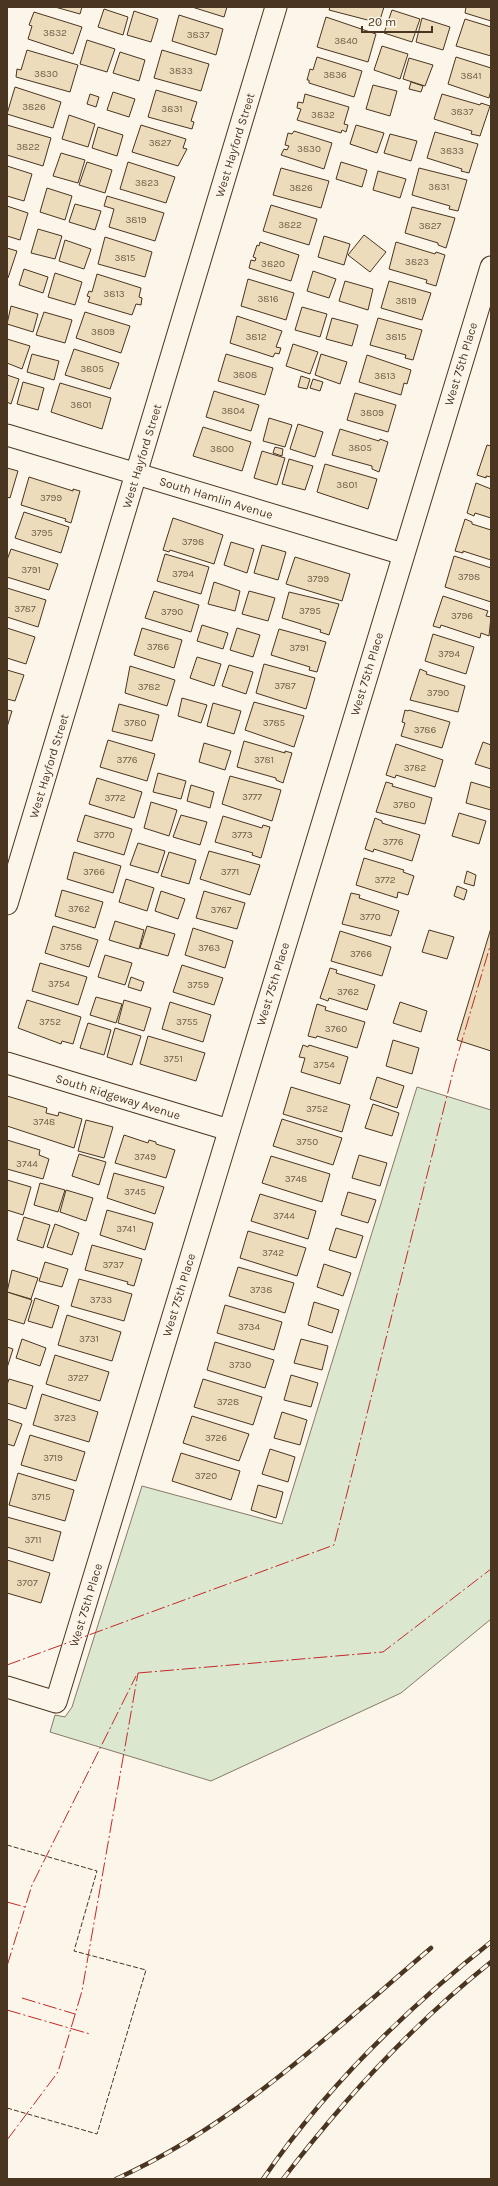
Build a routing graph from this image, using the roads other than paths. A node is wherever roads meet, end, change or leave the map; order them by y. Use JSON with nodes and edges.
{"nodes":[{"id":1,"x":276,"y":7,"type":"edge"},
{"id":2,"x":491,"y":268,"type":"edge"},
{"id":3,"x":7,"y":435,"type":"edge"},
{"id":4,"x":136,"y":474,"type":"junction"},
{"id":5,"x":403,"y":554,"type":"junction"},
{"id":6,"x":7,"y":904,"type":"edge"},
{"id":7,"x":7,"y":1063,"type":"edge"},
{"id":8,"x":229,"y":1130,"type":"junction"},
{"id":9,"x":7,"y":1687,"type":"edge"}],
"edges":[{"from":1,"to":4,"type":"street","name":"West Hayford Street"},
{"from":2,"to":5,"type":"street","name":"West 75th Place"},
{"from":3,"to":4,"type":"street","name":"South Hamlin Avenue"},
{"from":4,"to":5,"type":"street","name":"South Hamlin Avenue"},
{"from":4,"to":6,"type":"street","name":"West Hayford Street"},
{"from":5,"to":8,"type":"street","name":"West 75th Place"},
{"from":7,"to":8,"type":"street","name":"South Ridgeway Avenue"},
{"from":8,"to":9,"type":"street","name":"West 75th Place"}]}
